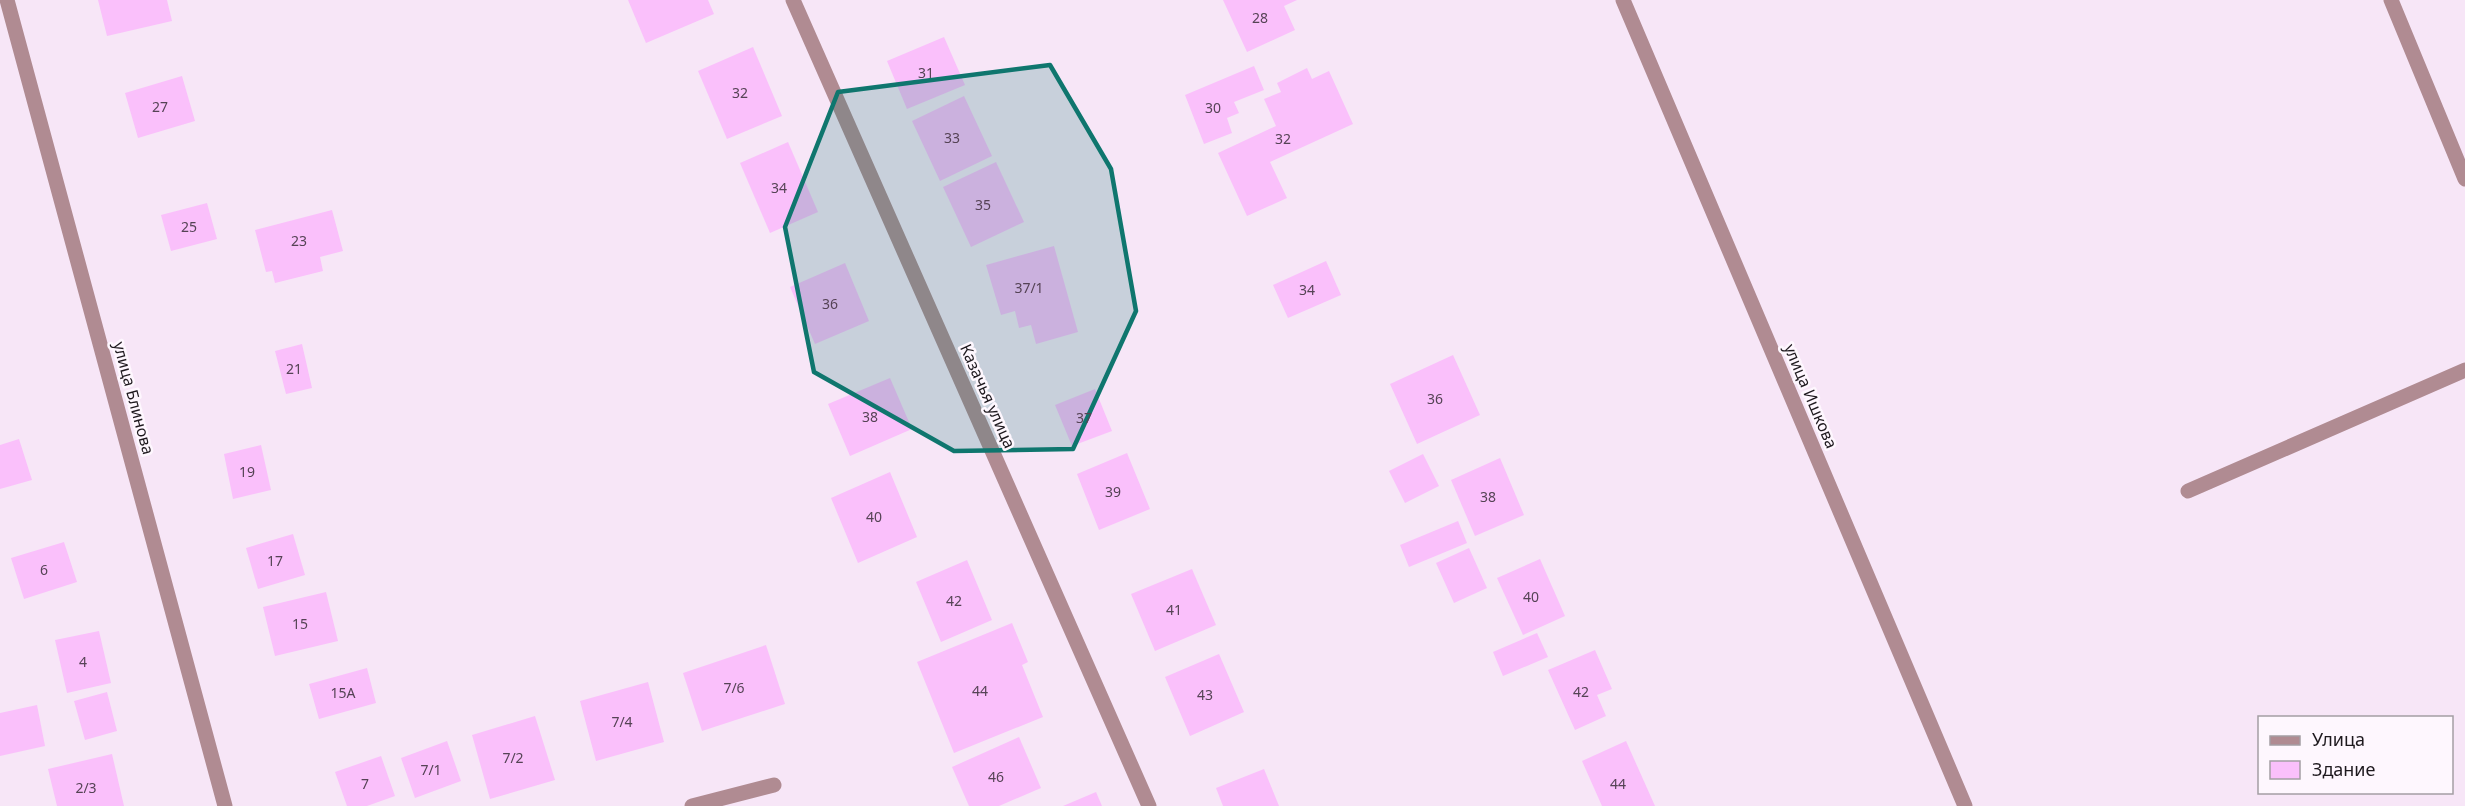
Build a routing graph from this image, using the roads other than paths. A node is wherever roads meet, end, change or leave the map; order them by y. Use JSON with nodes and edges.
{"nodes":[{"id":1,"x":7,"y":0,"type":"edge"},
{"id":2,"x":793,"y":0,"type":"edge"},
{"id":3,"x":1623,"y":0,"type":"edge"},
{"id":4,"x":2391,"y":0,"type":"edge"},
{"id":5,"x":2465,"y":179,"type":"edge"},
{"id":6,"x":2465,"y":370,"type":"edge"},
{"id":7,"x":2188,"y":491,"type":"dead end"},
{"id":8,"x":774,"y":785,"type":"dead end"},
{"id":9,"x":225,"y":806,"type":"edge"},
{"id":10,"x":692,"y":806,"type":"edge"},
{"id":11,"x":1149,"y":806,"type":"edge"},
{"id":12,"x":1965,"y":806,"type":"edge"}],
"edges":[{"from":1,"to":9,"type":"street","name":"улица Блинова"},
{"from":2,"to":11,"type":"street","name":"Казачья улица"},
{"from":3,"to":12,"type":"street","name":"улица Ишкова"},
{"from":4,"to":5,"type":"street"},
{"from":6,"to":7,"type":"street"},
{"from":8,"to":10,"type":"street"}]}
